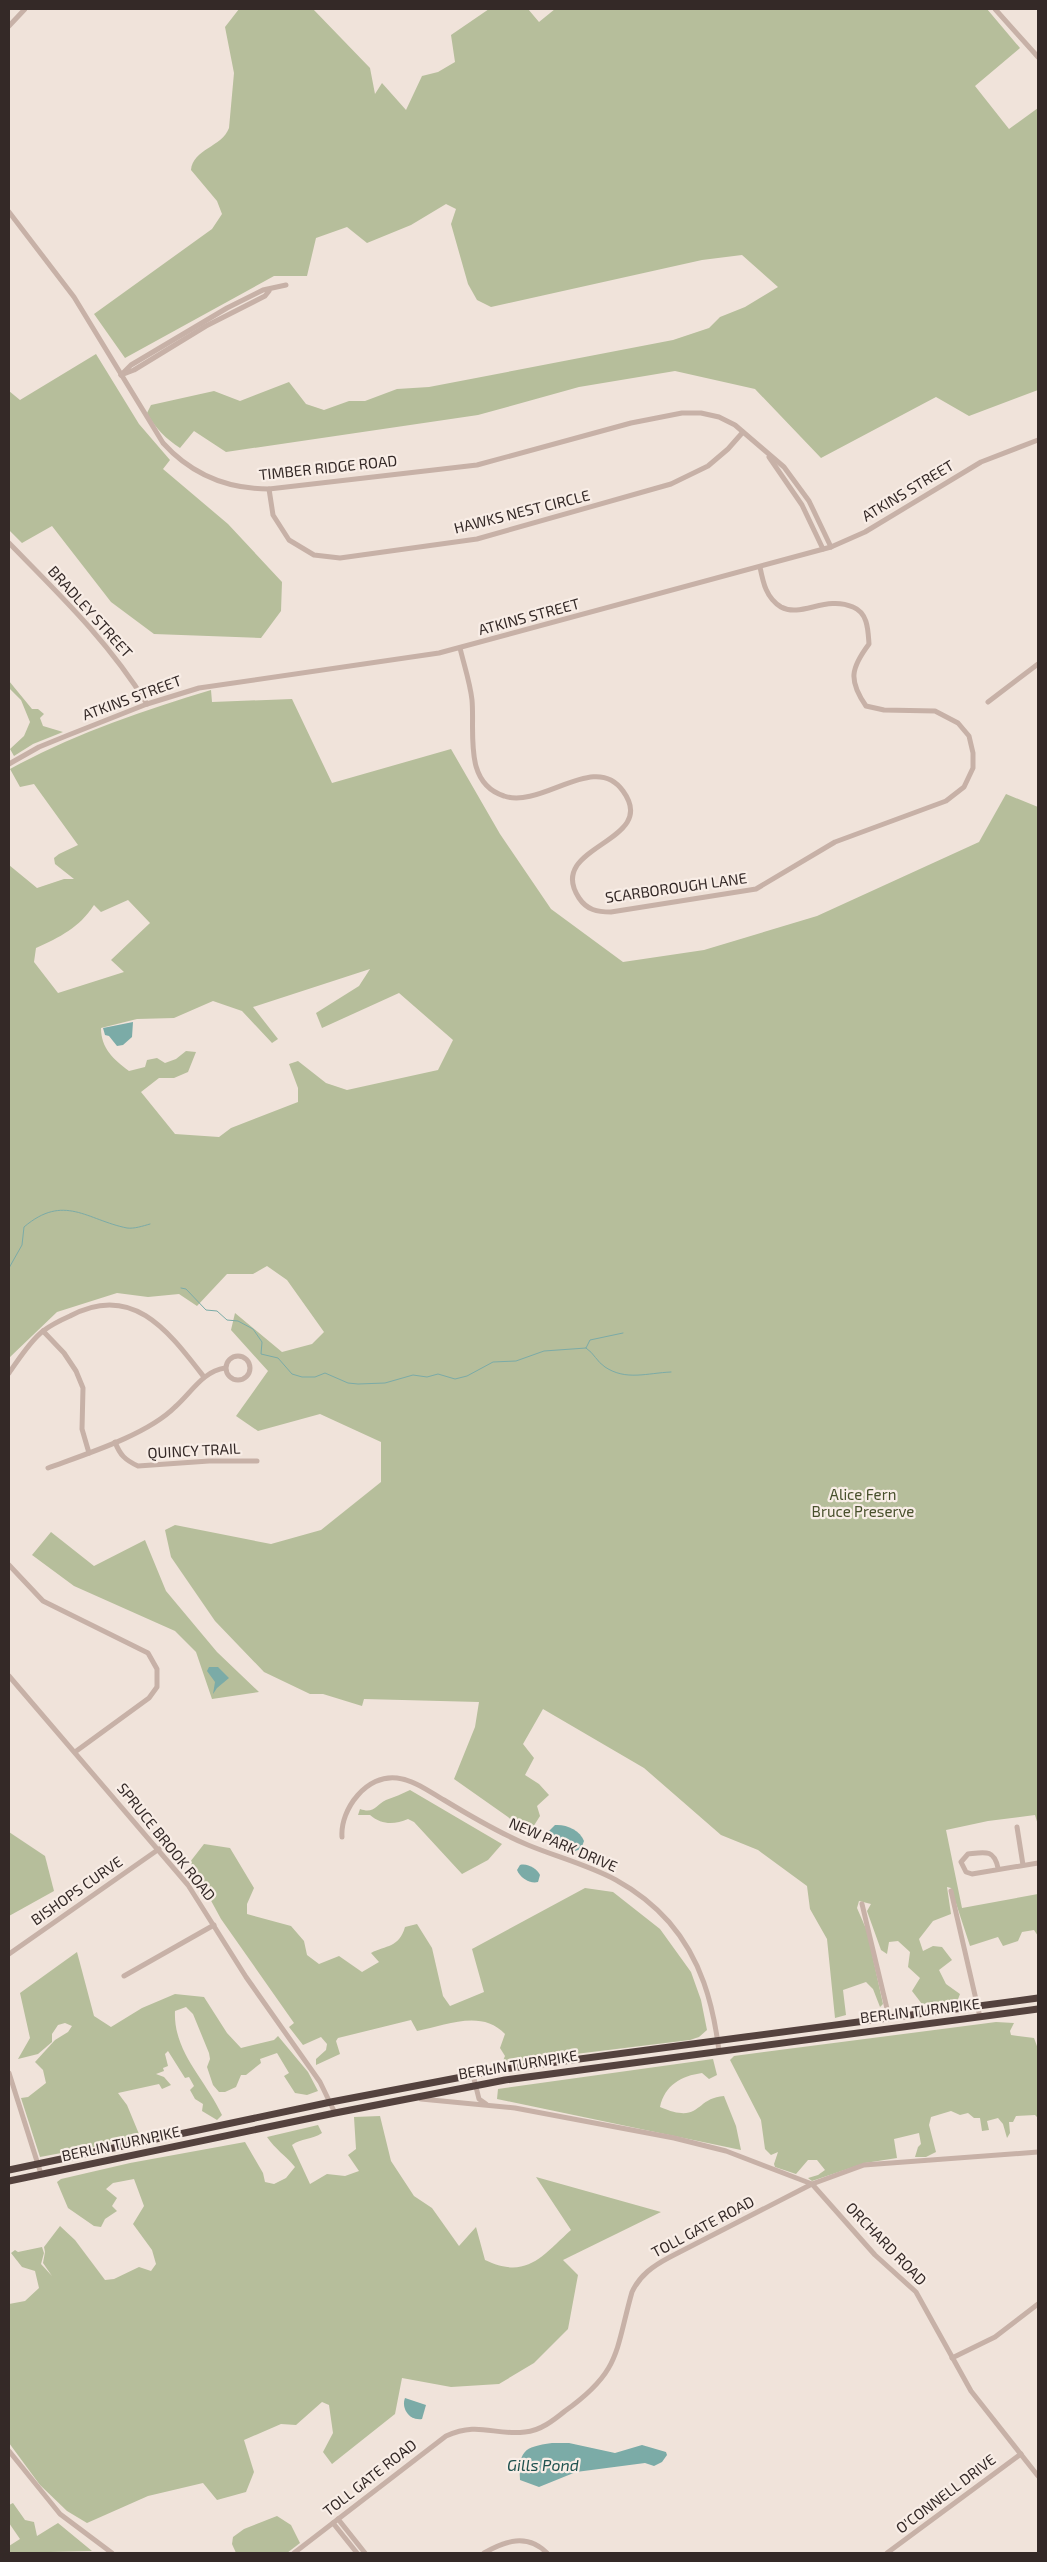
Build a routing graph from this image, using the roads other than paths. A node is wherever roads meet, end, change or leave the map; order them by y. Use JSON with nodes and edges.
{"nodes":[{"id":1,"x":25,"y":9,"type":"edge"},
{"id":2,"x":996,"y":9,"type":"edge"},
{"id":3,"x":9,"y":26,"type":"edge"},
{"id":4,"x":1038,"y":57,"type":"edge"},
{"id":5,"x":9,"y":212,"type":"edge"},
{"id":6,"x":286,"y":285,"type":"dead end"},
{"id":7,"x":121,"y":375,"type":"junction"},
{"id":8,"x":743,"y":432,"type":"junction"},
{"id":9,"x":1038,"y":440,"type":"edge"},
{"id":10,"x":768,"y":455,"type":"junction"},
{"id":11,"x":268,"y":489,"type":"junction"},
{"id":12,"x":9,"y":543,"type":"edge"},
{"id":13,"x":831,"y":547,"type":"junction"},
{"id":14,"x":823,"y":549,"type":"junction"},
{"id":15,"x":760,"y":567,"type":"junction"},
{"id":16,"x":460,"y":648,"type":"junction"},
{"id":17,"x":1038,"y":664,"type":"edge"},
{"id":18,"x":988,"y":702,"type":"dead end"},
{"id":19,"x":147,"y":704,"type":"junction"},
{"id":20,"x":9,"y":764,"type":"edge"},
{"id":21,"x":43,"y":1331,"type":"junction"},
{"id":22,"x":225,"y":1368,"type":"junction"},
{"id":23,"x":9,"y":1372,"type":"edge"},
{"id":24,"x":204,"y":1377,"type":"junction"},
{"id":25,"x":115,"y":1442,"type":"junction"},
{"id":26,"x":89,"y":1452,"type":"junction"},
{"id":27,"x":257,"y":1461,"type":"dead end"},
{"id":28,"x":48,"y":1468,"type":"dead end"},
{"id":29,"x":9,"y":1566,"type":"edge"},
{"id":30,"x":9,"y":1676,"type":"edge"},
{"id":31,"x":75,"y":1752,"type":"junction"},
{"id":32,"x":1017,"y":1827,"type":"dead end"},
{"id":33,"x":342,"y":1837,"type":"dead end"},
{"id":34,"x":159,"y":1849,"type":"junction"},
{"id":35,"x":1038,"y":1863,"type":"edge"},
{"id":36,"x":1023,"y":1865,"type":"junction"},
{"id":37,"x":998,"y":1868,"type":"junction"},
{"id":38,"x":951,"y":1891,"type":"dead end"},
{"id":39,"x":862,"y":1904,"type":"dead end"},
{"id":40,"x":214,"y":1924,"type":"junction"},
{"id":41,"x":9,"y":1954,"type":"edge"},
{"id":42,"x":124,"y":1976,"type":"dead end"},
{"id":43,"x":1038,"y":1998,"type":"edge"},
{"id":44,"x":979,"y":2006,"type":"junction"},
{"id":45,"x":1038,"y":2009,"type":"edge"},
{"id":46,"x":889,"y":2017,"type":"junction"},
{"id":47,"x":980,"y":2017,"type":"junction"},
{"id":48,"x":718,"y":2040,"type":"junction"},
{"id":49,"x":719,"y":2051,"type":"junction"},
{"id":50,"x":9,"y":2073,"type":"edge"},
{"id":51,"x":473,"y":2075,"type":"junction"},
{"id":52,"x":475,"y":2086,"type":"junction"},
{"id":53,"x":404,"y":2098,"type":"junction"},
{"id":54,"x":331,"y":2102,"type":"junction"},
{"id":55,"x":491,"y":2105,"type":"junction"},
{"id":56,"x":335,"y":2112,"type":"junction"},
{"id":57,"x":1038,"y":2152,"type":"edge"},
{"id":58,"x":38,"y":2163,"type":"junction"},
{"id":59,"x":9,"y":2170,"type":"edge"},
{"id":60,"x":41,"y":2174,"type":"junction"},
{"id":61,"x":9,"y":2181,"type":"edge"},
{"id":62,"x":812,"y":2184,"type":"junction"},
{"id":63,"x":1038,"y":2304,"type":"edge"},
{"id":64,"x":952,"y":2358,"type":"junction"},
{"id":65,"x":9,"y":2451,"type":"edge"},
{"id":66,"x":1021,"y":2454,"type":"junction"},
{"id":67,"x":1038,"y":2476,"type":"edge"},
{"id":68,"x":338,"y":2519,"type":"junction"},
{"id":69,"x":333,"y":2523,"type":"junction"},
{"id":70,"x":352,"y":2535,"type":"junction"},
{"id":71,"x":346,"y":2539,"type":"junction"},
{"id":72,"x":112,"y":2553,"type":"edge"},
{"id":73,"x":294,"y":2553,"type":"edge"},
{"id":74,"x":357,"y":2553,"type":"edge"},
{"id":75,"x":365,"y":2553,"type":"edge"},
{"id":76,"x":484,"y":2553,"type":"edge"},
{"id":77,"x":547,"y":2553,"type":"edge"},
{"id":78,"x":887,"y":2553,"type":"edge"}],
"edges":[{"from":1,"to":3,"type":"street"},
{"from":2,"to":4,"type":"street"},
{"from":5,"to":7,"type":"street","name":"TIMBER RIDGE ROAD"},
{"from":6,"to":7,"type":"street"},
{"from":7,"to":11,"type":"street","name":"TIMBER RIDGE ROAD"},
{"from":8,"to":10,"type":"street","name":"TIMBER RIDGE ROAD"},
{"from":8,"to":11,"type":"street","name":"TIMBER RIDGE ROAD"},
{"from":8,"to":11,"type":"street","name":"HAWKS NEST CIRCLE"},
{"from":9,"to":13,"type":"street","name":"ATKINS STREET"},
{"from":10,"to":13,"type":"street","name":"TIMBER RIDGE ROAD"},
{"from":10,"to":14,"type":"street","name":"TIMBER RIDGE ROAD"},
{"from":12,"to":19,"type":"street","name":"BRADLEY STREET"},
{"from":13,"to":14,"type":"street","name":"ATKINS STREET"},
{"from":14,"to":15,"type":"street","name":"ATKINS STREET"},
{"from":15,"to":16,"type":"street","name":"ATKINS STREET"},
{"from":15,"to":16,"type":"street","name":"SCARBOROUGH LANE"},
{"from":16,"to":19,"type":"street","name":"ATKINS STREET"},
{"from":17,"to":18,"type":"street"},
{"from":19,"to":20,"type":"street","name":"ATKINS STREET"},
{"from":21,"to":23,"type":"street"},
{"from":21,"to":24,"type":"street"},
{"from":21,"to":26,"type":"street"},
{"from":22,"to":22,"type":"street"},
{"from":22,"to":24,"type":"street"},
{"from":24,"to":25,"type":"street"},
{"from":25,"to":26,"type":"street"},
{"from":25,"to":27,"type":"street","name":"QUINCY TRAIL"},
{"from":26,"to":28,"type":"street"},
{"from":29,"to":31,"type":"street"},
{"from":30,"to":31,"type":"street","name":"SPRUCE BROOK ROAD"},
{"from":31,"to":34,"type":"street","name":"SPRUCE BROOK ROAD"},
{"from":32,"to":36,"type":"street"},
{"from":33,"to":48,"type":"street","name":"NEW PARK DRIVE"},
{"from":34,"to":40,"type":"street","name":"SPRUCE BROOK ROAD"},
{"from":34,"to":41,"type":"street","name":"BISHOPS CURVE"},
{"from":35,"to":36,"type":"street"},
{"from":36,"to":37,"type":"street"},
{"from":37,"to":37,"type":"street"},
{"from":38,"to":44,"type":"street"},
{"from":39,"to":46,"type":"street"},
{"from":40,"to":42,"type":"street"},
{"from":40,"to":54,"type":"street","name":"SPRUCE BROOK ROAD"},
{"from":43,"to":44,"type":"highway","name":"BERLIN TURNPIKE"},
{"from":44,"to":46,"type":"highway","name":"BERLIN TURNPIKE"},
{"from":44,"to":47,"type":"street"},
{"from":45,"to":47,"type":"highway","name":"BERLIN TURNPIKE"},
{"from":46,"to":48,"type":"highway","name":"BERLIN TURNPIKE"},
{"from":47,"to":49,"type":"highway","name":"BERLIN TURNPIKE"},
{"from":48,"to":49,"type":"street","name":"NEW PARK DRIVE"},
{"from":48,"to":51,"type":"highway","name":"BERLIN TURNPIKE"},
{"from":49,"to":52,"type":"highway","name":"BERLIN TURNPIKE"},
{"from":50,"to":58,"type":"street"},
{"from":51,"to":52,"type":"street"},
{"from":51,"to":54,"type":"highway","name":"BERLIN TURNPIKE"},
{"from":52,"to":53,"type":"highway","name":"BERLIN TURNPIKE"},
{"from":52,"to":55,"type":"street"},
{"from":53,"to":55,"type":"street","name":"ORCHARD ROAD"},
{"from":53,"to":56,"type":"highway","name":"BERLIN TURNPIKE"},
{"from":54,"to":56,"type":"street","name":"SPRUCE BROOK ROAD"},
{"from":54,"to":58,"type":"highway","name":"BERLIN TURNPIKE"},
{"from":55,"to":62,"type":"street","name":"ORCHARD ROAD"},
{"from":56,"to":60,"type":"highway","name":"BERLIN TURNPIKE"},
{"from":57,"to":62,"type":"street","name":"TOLL GATE ROAD"},
{"from":58,"to":59,"type":"highway","name":"BERLIN TURNPIKE"},
{"from":58,"to":60,"type":"street"},
{"from":60,"to":61,"type":"highway","name":"BERLIN TURNPIKE"},
{"from":62,"to":64,"type":"street","name":"ORCHARD ROAD"},
{"from":62,"to":68,"type":"street","name":"TOLL GATE ROAD"},
{"from":63,"to":64,"type":"street"},
{"from":64,"to":66,"type":"street","name":"ORCHARD ROAD"},
{"from":65,"to":72,"type":"street"},
{"from":66,"to":67,"type":"street","name":"ORCHARD ROAD"},
{"from":66,"to":78,"type":"street","name":"O'CONNELL DRIVE"},
{"from":68,"to":69,"type":"street","name":"TOLL GATE ROAD"},
{"from":68,"to":70,"type":"street"},
{"from":69,"to":71,"type":"street"},
{"from":69,"to":73,"type":"street","name":"TOLL GATE ROAD"},
{"from":70,"to":71,"type":"street"},
{"from":70,"to":75,"type":"street"},
{"from":71,"to":74,"type":"street"},
{"from":76,"to":77,"type":"street"}]}
